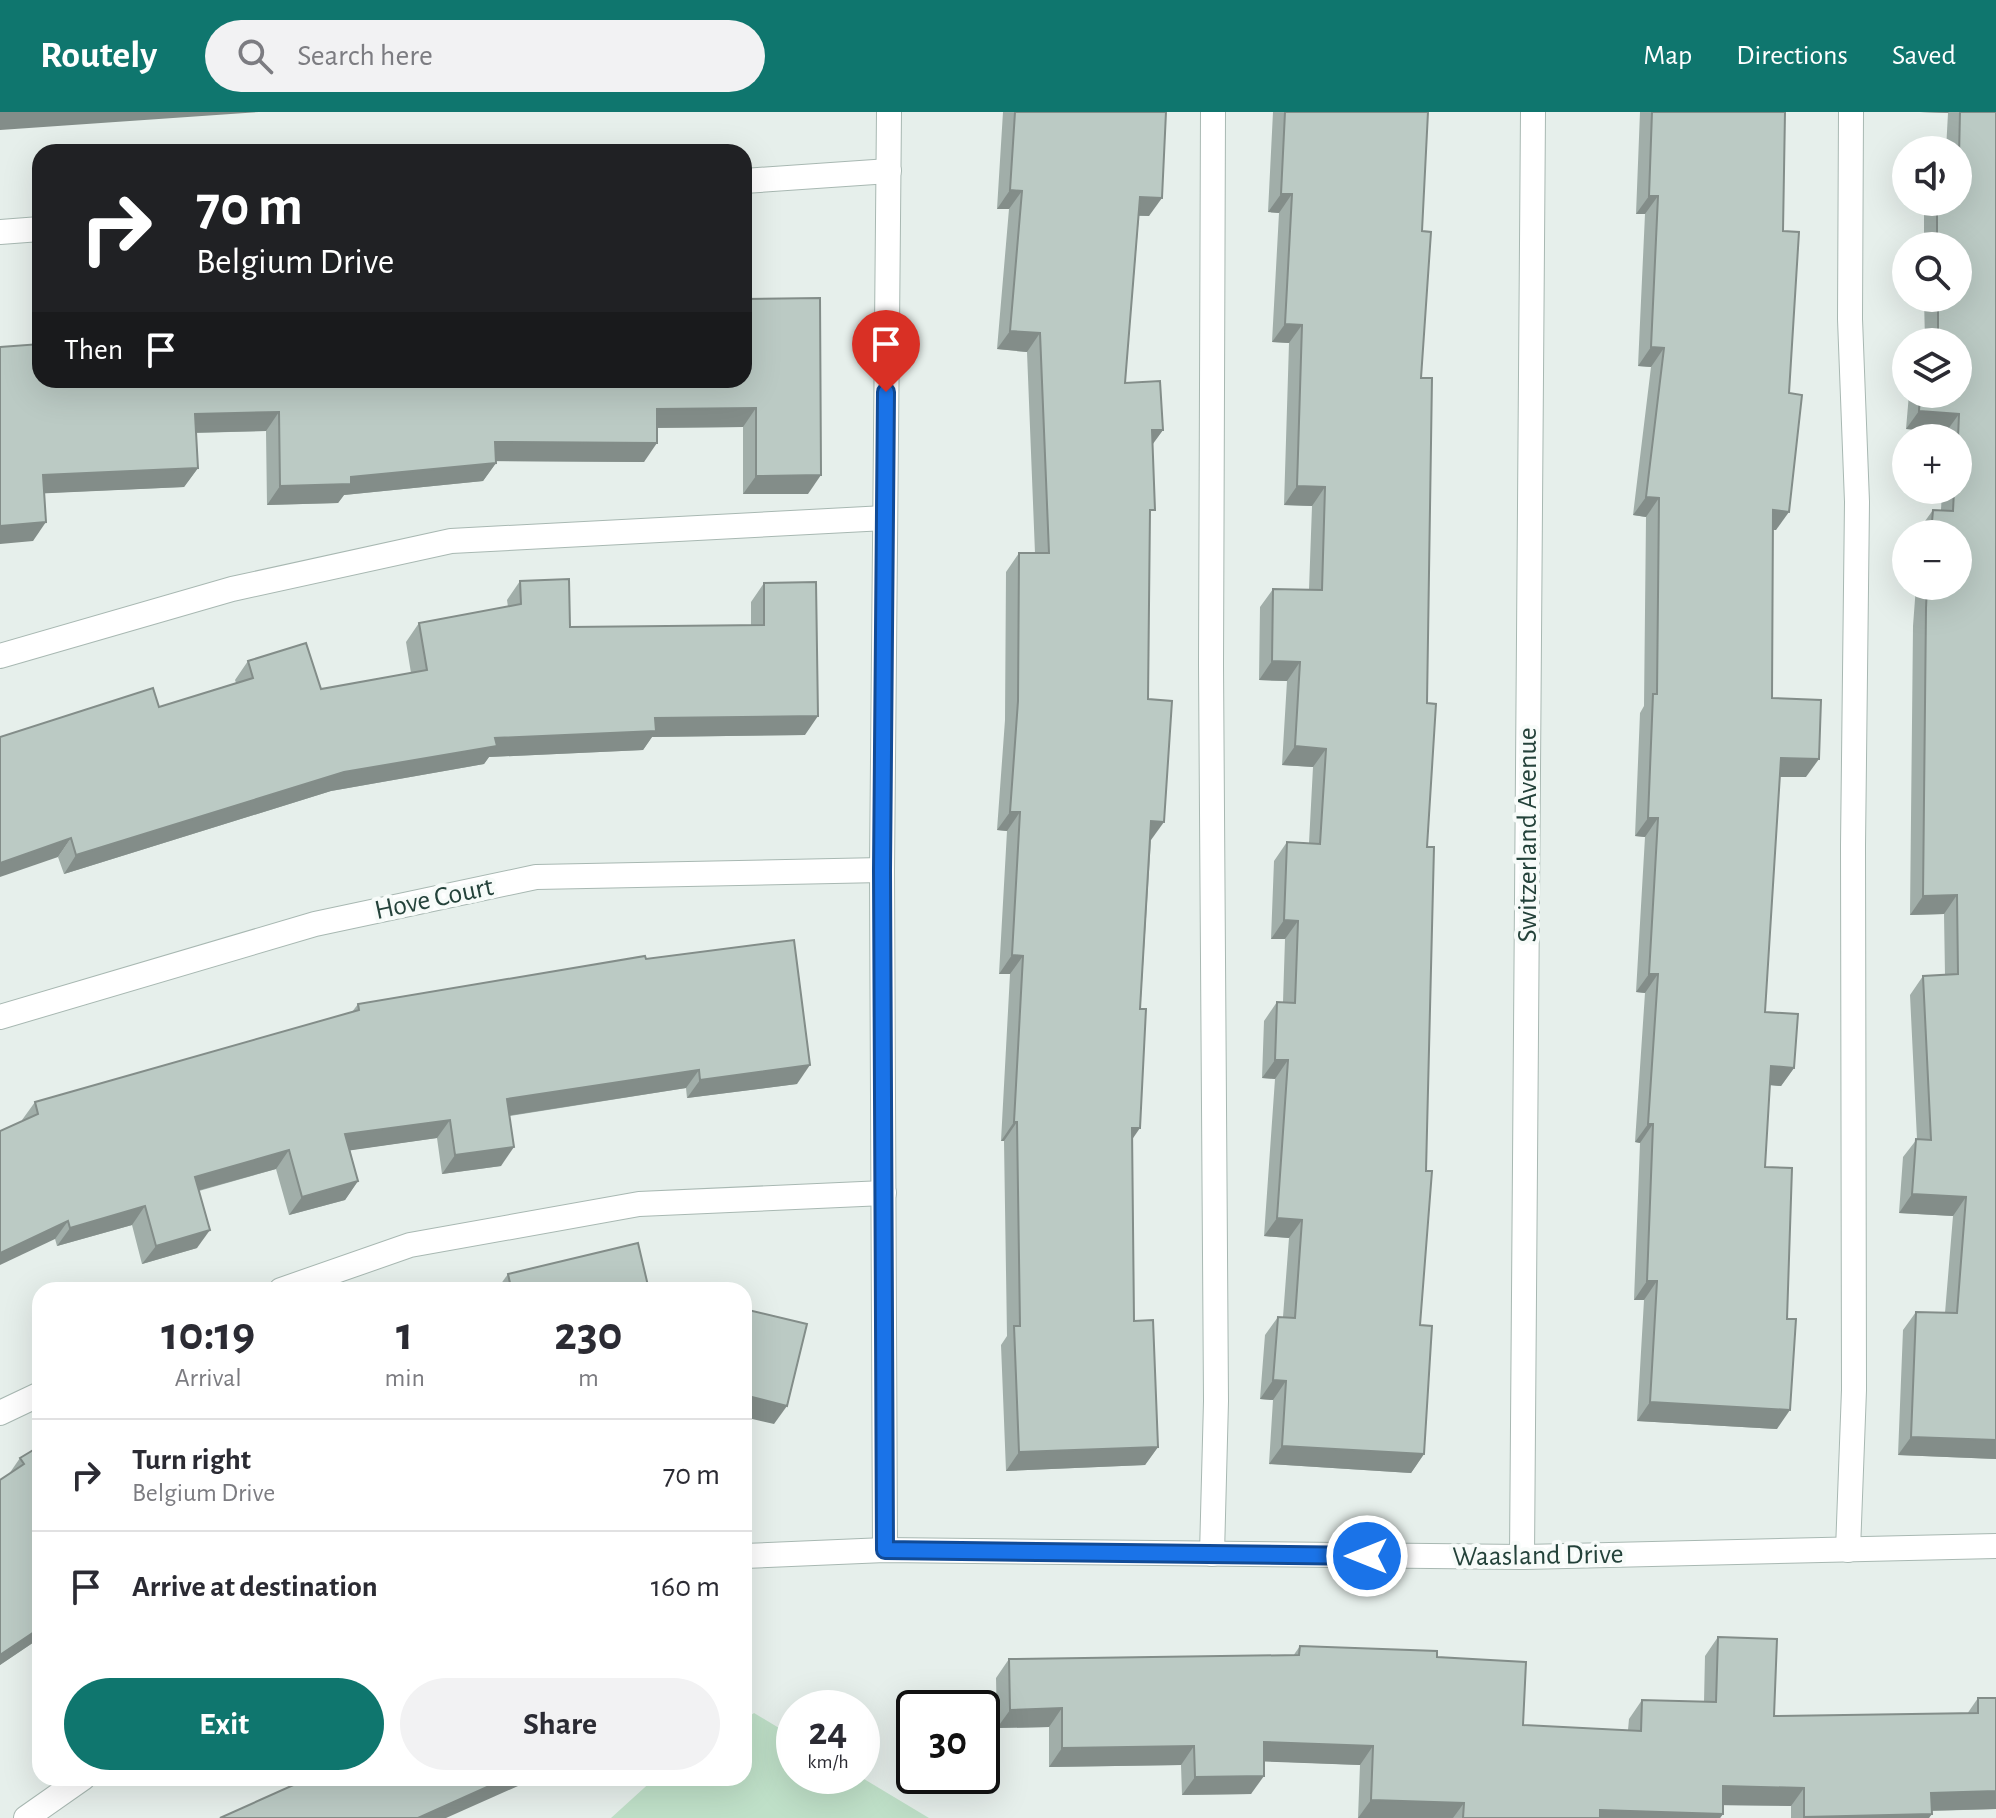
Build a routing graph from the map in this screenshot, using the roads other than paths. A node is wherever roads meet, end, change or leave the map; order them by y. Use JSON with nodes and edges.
{"nodes":[{"id":1,"x":889,"y":112,"type":"edge"},
{"id":2,"x":1213,"y":112,"type":"edge"},
{"id":3,"x":1533,"y":112,"type":"edge"},
{"id":4,"x":1851,"y":112,"type":"edge"},
{"id":5,"x":889,"y":171,"type":"junction"},
{"id":6,"x":752,"y":180,"type":"edge"},
{"id":7,"x":32,"y":230,"type":"edge"},
{"id":8,"x":0,"y":232,"type":"edge"},
{"id":9,"x":885,"y":518,"type":"junction"},
{"id":10,"x":0,"y":656,"type":"edge"},
{"id":11,"x":882,"y":870,"type":"junction"},
{"id":12,"x":0,"y":1017,"type":"edge"},
{"id":13,"x":884,"y":1193,"type":"junction"},
{"id":14,"x":304,"y":1282,"type":"edge"},
{"id":15,"x":32,"y":1398,"type":"edge"},
{"id":16,"x":0,"y":1413,"type":"edge"},
{"id":17,"x":1996,"y":1546,"type":"edge"},
{"id":18,"x":885,"y":1550,"type":"junction"},
{"id":19,"x":1848,"y":1550,"type":"junction"},
{"id":20,"x":1212,"y":1554,"type":"junction"},
{"id":21,"x":752,"y":1556,"type":"edge"},
{"id":22,"x":1522,"y":1557,"type":"junction"},
{"id":23,"x":72,"y":1786,"type":"edge"},
{"id":24,"x":26,"y":1818,"type":"edge"}],
"edges":[{"from":1,"to":5,"type":"street"},
{"from":2,"to":20,"type":"street"},
{"from":3,"to":22,"type":"street","name":"Switzerland Avenue"},
{"from":4,"to":19,"type":"street"},
{"from":5,"to":6,"type":"street"},
{"from":5,"to":9,"type":"street"},
{"from":7,"to":8,"type":"street"},
{"from":9,"to":10,"type":"street"},
{"from":9,"to":11,"type":"street"},
{"from":11,"to":12,"type":"street","name":"Hove Court"},
{"from":11,"to":13,"type":"street"},
{"from":13,"to":14,"type":"street"},
{"from":13,"to":18,"type":"street"},
{"from":15,"to":16,"type":"street"},
{"from":17,"to":19,"type":"street","name":"Waasland Drive"},
{"from":18,"to":20,"type":"street","name":"Waasland Drive"},
{"from":18,"to":21,"type":"street","name":"Waasland Drive"},
{"from":19,"to":22,"type":"street","name":"Waasland Drive"},
{"from":20,"to":22,"type":"street","name":"Waasland Drive"},
{"from":23,"to":24,"type":"street"}]}
